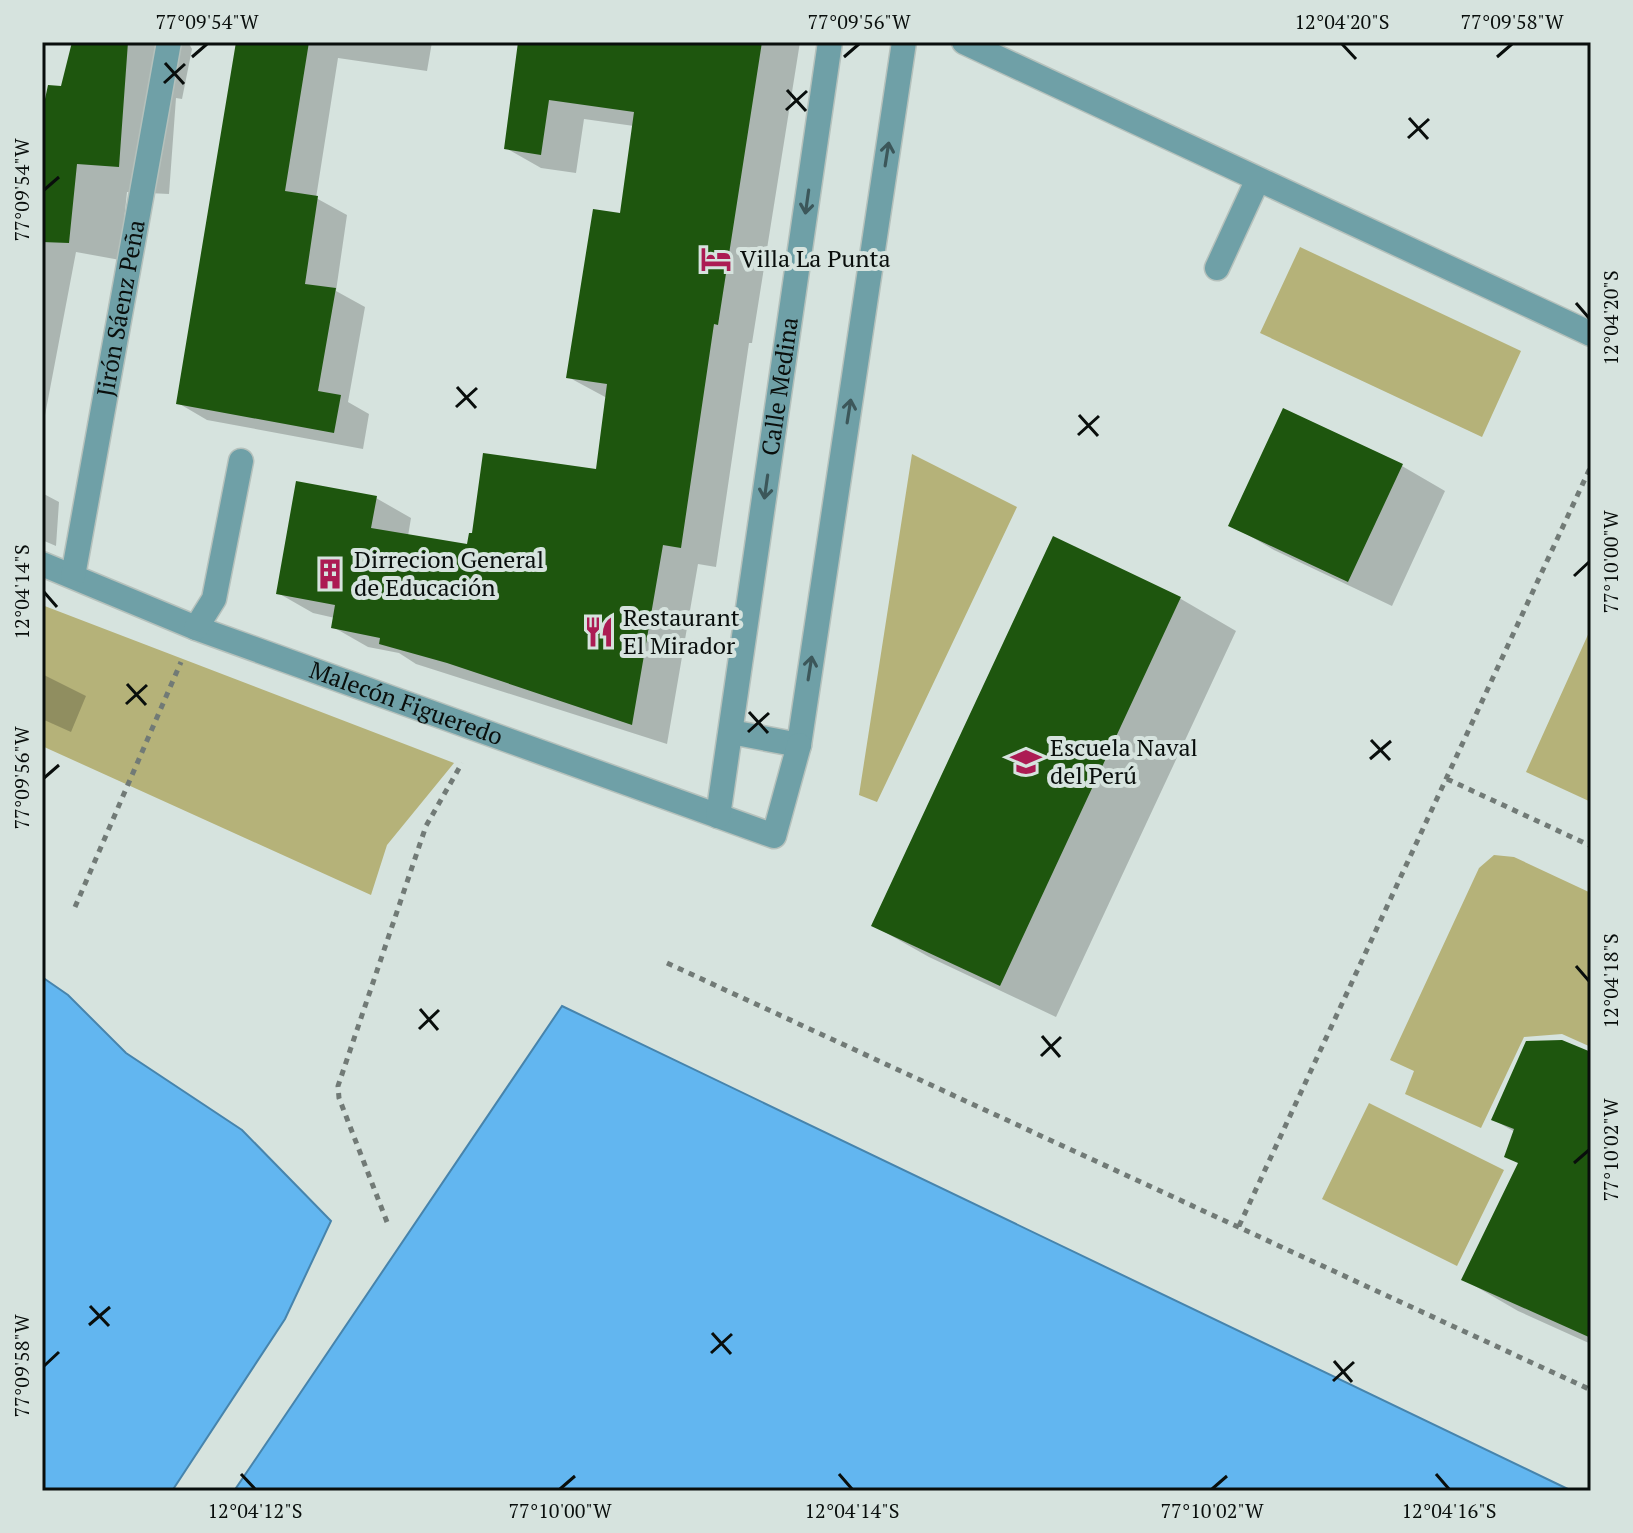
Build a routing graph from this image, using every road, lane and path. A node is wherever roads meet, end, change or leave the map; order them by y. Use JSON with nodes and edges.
{"nodes":[{"id":1,"x":169,"y":42,"type":"edge"},
{"id":2,"x":830,"y":42,"type":"edge"},
{"id":3,"x":904,"y":42,"type":"edge"},
{"id":4,"x":964,"y":42,"type":"edge"},
{"id":5,"x":1258,"y":179,"type":"junction"},
{"id":6,"x":1217,"y":268,"type":"dead end"},
{"id":7,"x":1591,"y":334,"type":"edge"},
{"id":8,"x":241,"y":461,"type":"dead end"},
{"id":9,"x":1591,"y":466,"type":"edge"},
{"id":10,"x":42,"y":564,"type":"edge"},
{"id":11,"x":73,"y":576,"type":"junction"},
{"id":12,"x":196,"y":628,"type":"junction"},
{"id":13,"x":481,"y":731,"type":"junction"},
{"id":14,"x":731,"y":732,"type":"junction"},
{"id":15,"x":799,"y":745,"type":"junction"},
{"id":16,"x":1447,"y":779,"type":"junction"},
{"id":17,"x":718,"y":816,"type":"junction"},
{"id":18,"x":1591,"y":846,"type":"edge"},
{"id":19,"x":75,"y":907,"type":"dead end"},
{"id":20,"x":667,"y":963,"type":"dead end"},
{"id":21,"x":387,"y":1222,"type":"dead end"},
{"id":22,"x":1239,"y":1226,"type":"junction"},
{"id":23,"x":1591,"y":1390,"type":"edge"}],
"edges":[{"from":1,"to":11,"type":"street","name":"Jirón Sáenz Peña"},
{"from":2,"to":14,"type":"street","name":"Calle Medina","one_way":true},
{"from":15,"to":3,"type":"street","one_way":true},
{"from":4,"to":5,"type":"street"},
{"from":5,"to":6,"type":"street"},
{"from":5,"to":7,"type":"street"},
{"from":8,"to":12,"type":"street"},
{"from":9,"to":16,"type":"path"},
{"from":10,"to":11,"type":"street","name":"Malecón Figueredo"},
{"from":11,"to":12,"type":"street","name":"Malecón Figueredo"},
{"from":12,"to":13,"type":"street","name":"Malecón Figueredo"},
{"from":12,"to":19,"type":"path"},
{"from":13,"to":17,"type":"street","name":"Malecón Figueredo"},
{"from":13,"to":21,"type":"path"},
{"from":14,"to":15,"type":"street"},
{"from":14,"to":17,"type":"street","name":"Calle Medina"},
{"from":15,"to":17,"type":"street","name":"Malecón Figueredo"},
{"from":16,"to":18,"type":"path"},
{"from":16,"to":22,"type":"path"},
{"from":20,"to":22,"type":"path"},
{"from":22,"to":23,"type":"path"}]}
